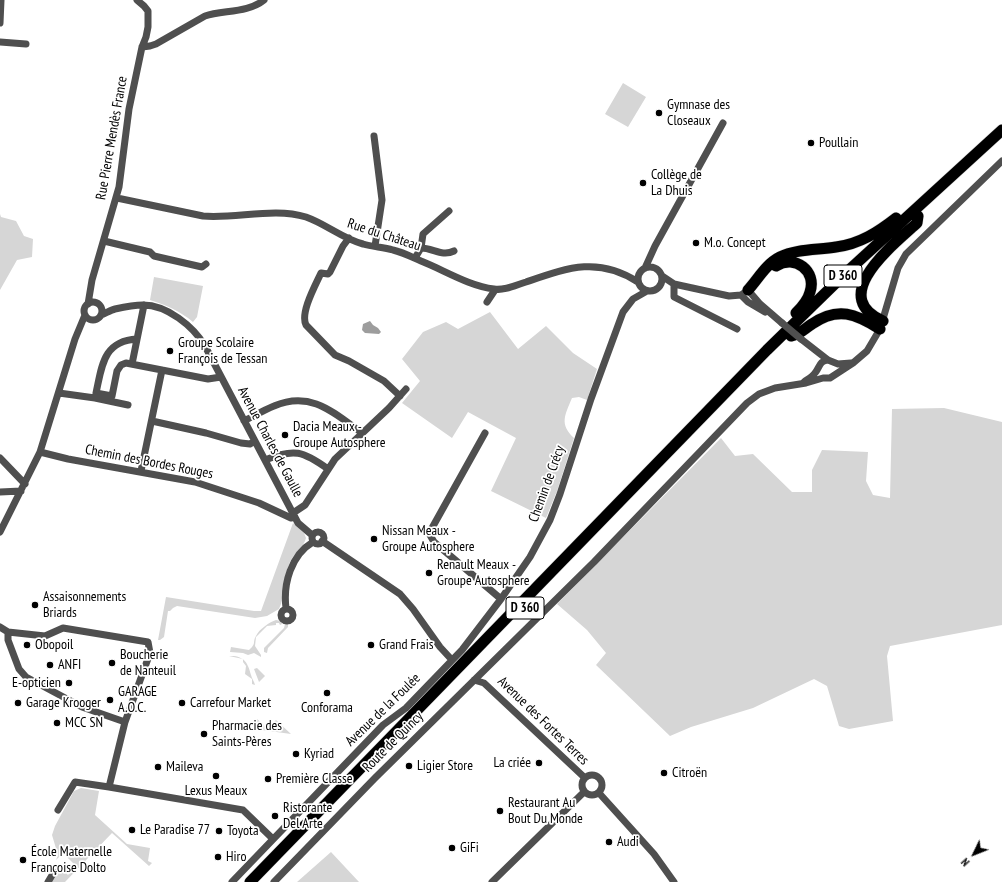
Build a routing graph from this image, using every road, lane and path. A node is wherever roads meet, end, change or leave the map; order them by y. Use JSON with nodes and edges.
{"nodes":[{"id":1,"x":1,"y":0,"type":"edge"},
{"id":2,"x":137,"y":0,"type":"edge"},
{"id":3,"x":264,"y":0,"type":"edge"},
{"id":4,"x":0,"y":23,"type":"edge"},
{"id":5,"x":0,"y":42,"type":"edge"},
{"id":6,"x":26,"y":44,"type":"dead end"},
{"id":7,"x":142,"y":46,"type":"junction"},
{"id":8,"x":723,"y":123,"type":"dead end"},
{"id":9,"x":1002,"y":130,"type":"edge"},
{"id":10,"x":374,"y":136,"type":"dead end"},
{"id":11,"x":1002,"y":139,"type":"edge"},
{"id":12,"x":1002,"y":161,"type":"edge"},
{"id":13,"x":117,"y":198,"type":"junction"},
{"id":14,"x":920,"y":204,"type":"junction"},
{"id":15,"x":450,"y":211,"type":"dead end"},
{"id":16,"x":918,"y":216,"type":"junction"},
{"id":17,"x":349,"y":238,"type":"junction"},
{"id":18,"x":104,"y":241,"type":"junction"},
{"id":19,"x":375,"y":246,"type":"junction"},
{"id":20,"x":421,"y":248,"type":"junction"},
{"id":21,"x":454,"y":251,"type":"dead end"},
{"id":22,"x":652,"y":254,"type":"junction"},
{"id":23,"x":415,"y":258,"type":"junction"},
{"id":24,"x":206,"y":264,"type":"dead end"},
{"id":25,"x":645,"y":268,"type":"junction"},
{"id":26,"x":657,"y":269,"type":"junction"},
{"id":27,"x":662,"y":276,"type":"junction"},
{"id":28,"x":761,"y":276,"type":"junction"},
{"id":29,"x":92,"y":283,"type":"junction"},
{"id":30,"x":638,"y":283,"type":"junction"},
{"id":31,"x":674,"y":284,"type":"junction"},
{"id":32,"x":659,"y":288,"type":"junction"},
{"id":33,"x":495,"y":290,"type":"junction"},
{"id":34,"x":647,"y":292,"type":"junction"},
{"id":35,"x":744,"y":292,"type":"junction"},
{"id":36,"x":633,"y":299,"type":"junction"},
{"id":37,"x":487,"y":302,"type":"dead end"},
{"id":38,"x":88,"y":304,"type":"junction"},
{"id":39,"x":98,"y":304,"type":"junction"},
{"id":40,"x":144,"y":305,"type":"junction"},
{"id":41,"x":114,"y":309,"type":"junction"},
{"id":42,"x":84,"y":315,"type":"junction"},
{"id":43,"x":102,"y":315,"type":"junction"},
{"id":44,"x":92,"y":320,"type":"junction"},
{"id":45,"x":882,"y":325,"type":"junction"},
{"id":46,"x":737,"y":329,"type":"dead end"},
{"id":47,"x":796,"y":338,"type":"junction"},
{"id":48,"x":75,"y":339,"type":"junction"},
{"id":49,"x":137,"y":339,"type":"junction"},
{"id":50,"x":808,"y":344,"type":"junction"},
{"id":51,"x":767,"y":350,"type":"junction"},
{"id":52,"x":831,"y":361,"type":"junction"},
{"id":53,"x":853,"y":363,"type":"junction"},
{"id":54,"x":132,"y":364,"type":"junction"},
{"id":55,"x":818,"y":367,"type":"junction"},
{"id":56,"x":162,"y":370,"type":"junction"},
{"id":57,"x":835,"y":374,"type":"junction"},
{"id":58,"x":221,"y":377,"type":"junction"},
{"id":59,"x":823,"y":378,"type":"junction"},
{"id":60,"x":798,"y":384,"type":"junction"},
{"id":61,"x":406,"y":389,"type":"dead end"},
{"id":62,"x":58,"y":393,"type":"junction"},
{"id":63,"x":400,"y":396,"type":"junction"},
{"id":64,"x":128,"y":405,"type":"dead end"},
{"id":65,"x":152,"y":421,"type":"junction"},
{"id":66,"x":244,"y":422,"type":"junction"},
{"id":67,"x":362,"y":433,"type":"junction"},
{"id":68,"x":485,"y":433,"type":"dead end"},
{"id":69,"x":255,"y":441,"type":"junction"},
{"id":70,"x":40,"y":452,"type":"junction"},
{"id":71,"x":0,"y":458,"type":"edge"},
{"id":72,"x":265,"y":460,"type":"junction"},
{"id":73,"x":328,"y":469,"type":"junction"},
{"id":74,"x":142,"y":472,"type":"junction"},
{"id":75,"x":25,"y":484,"type":"junction"},
{"id":76,"x":21,"y":491,"type":"junction"},
{"id":77,"x":0,"y":492,"type":"edge"},
{"id":78,"x":294,"y":515,"type":"junction"},
{"id":79,"x":0,"y":532,"type":"edge"},
{"id":80,"x":313,"y":538,"type":"junction"},
{"id":81,"x":322,"y":541,"type":"junction"},
{"id":82,"x":501,"y":600,"type":"junction"},
{"id":83,"x":286,"y":608,"type":"dead end"},
{"id":84,"x":0,"y":628,"type":"edge"},
{"id":85,"x":8,"y":632,"type":"junction"},
{"id":86,"x":452,"y":660,"type":"junction"},
{"id":87,"x":481,"y":674,"type":"junction"},
{"id":88,"x":474,"y":680,"type":"junction"},
{"id":89,"x":484,"y":683,"type":"junction"},
{"id":90,"x":125,"y":722,"type":"junction"},
{"id":91,"x":584,"y":778,"type":"junction"},
{"id":92,"x":109,"y":787,"type":"junction"},
{"id":93,"x":584,"y":792,"type":"junction"},
{"id":94,"x":599,"y":792,"type":"junction"},
{"id":95,"x":58,"y":810,"type":"dead end"},
{"id":96,"x":273,"y":839,"type":"junction"},
{"id":97,"x":54,"y":872,"type":"dead end"},
{"id":98,"x":48,"y":882,"type":"edge"},
{"id":99,"x":232,"y":882,"type":"edge"},
{"id":100,"x":250,"y":882,"type":"edge"},
{"id":101,"x":260,"y":882,"type":"edge"},
{"id":102,"x":274,"y":882,"type":"edge"},
{"id":103,"x":492,"y":882,"type":"edge"},
{"id":104,"x":674,"y":882,"type":"edge"}],
"edges":[{"from":1,"to":4,"type":"street"},
{"from":2,"to":7,"type":"street","name":"Rue Pierre Mendès France"},
{"from":3,"to":7,"type":"street"},
{"from":5,"to":6,"type":"street"},
{"from":7,"to":13,"type":"street","name":"Rue Pierre Mendès France"},
{"from":8,"to":22,"type":"street"},
{"from":9,"to":14,"type":"highway","number":"D 360"},
{"from":10,"to":19,"type":"street"},
{"from":11,"to":16,"type":"highway","number":"D 360"},
{"from":12,"to":45,"type":"street"},
{"from":13,"to":17,"type":"street","name":"Rue du Château"},
{"from":13,"to":18,"type":"street","name":"Rue Pierre Mendès France"},
{"from":14,"to":28,"type":"highway"},
{"from":14,"to":51,"type":"highway","number":"D 360"},
{"from":15,"to":20,"type":"street"},
{"from":16,"to":45,"type":"highway"},
{"from":16,"to":47,"type":"highway","number":"D 360"},
{"from":17,"to":19,"type":"street","name":"Rue du Château"},
{"from":17,"to":63,"type":"street"},
{"from":18,"to":24,"type":"street"},
{"from":18,"to":29,"type":"street","name":"Rue Pierre Mendès France"},
{"from":19,"to":23,"type":"street","name":"Rue du Château"},
{"from":20,"to":21,"type":"street"},
{"from":20,"to":23,"type":"street"},
{"from":22,"to":25,"type":"street"},
{"from":22,"to":26,"type":"street"},
{"from":23,"to":33,"type":"street","name":"Rue du Château"},
{"from":25,"to":26,"type":"street"},
{"from":25,"to":30,"type":"street"},
{"from":26,"to":27,"type":"street"},
{"from":27,"to":31,"type":"street"},
{"from":27,"to":32,"type":"street"},
{"from":28,"to":35,"type":"highway"},
{"from":28,"to":51,"type":"highway"},
{"from":29,"to":38,"type":"street","name":"Rue Pierre Mendès France"},
{"from":29,"to":39,"type":"street","name":"Rue Pierre Mendès France"},
{"from":30,"to":33,"type":"street","name":"Rue du Château"},
{"from":30,"to":34,"type":"street"},
{"from":30,"to":36,"type":"street","name":"Chemin de Crécy"},
{"from":31,"to":32,"type":"street"},
{"from":31,"to":35,"type":"street"},
{"from":31,"to":46,"type":"street"},
{"from":32,"to":34,"type":"street"},
{"from":33,"to":37,"type":"street"},
{"from":34,"to":36,"type":"street","name":"Chemin de Crécy"},
{"from":35,"to":47,"type":"street","bridge":true},
{"from":36,"to":82,"type":"street","name":"Chemin de Crécy"},
{"from":38,"to":39,"type":"street"},
{"from":38,"to":42,"type":"street"},
{"from":39,"to":41,"type":"street","name":"Avenue Charles de Gaulle"},
{"from":39,"to":43,"type":"street"},
{"from":40,"to":41,"type":"street","name":"Avenue Charles de Gaulle"},
{"from":40,"to":49,"type":"street"},
{"from":40,"to":58,"type":"street","name":"Avenue Charles de Gaulle"},
{"from":41,"to":43,"type":"street","name":"Avenue Charles de Gaulle"},
{"from":42,"to":44,"type":"street"},
{"from":42,"to":48,"type":"street"},
{"from":43,"to":44,"type":"street"},
{"from":44,"to":48,"type":"street"},
{"from":45,"to":47,"type":"highway"},
{"from":45,"to":53,"type":"street"},
{"from":47,"to":50,"type":"street"},
{"from":47,"to":101,"type":"highway","number":"D 360"},
{"from":48,"to":62,"type":"street"},
{"from":49,"to":54,"type":"street"},
{"from":49,"to":54,"type":"street"},
{"from":50,"to":52,"type":"street"},
{"from":50,"to":55,"type":"street"},
{"from":51,"to":100,"type":"highway","number":"D 360"},
{"from":52,"to":53,"type":"street"},
{"from":52,"to":55,"type":"street"},
{"from":52,"to":57,"type":"street"},
{"from":53,"to":57,"type":"street"},
{"from":54,"to":56,"type":"street"},
{"from":55,"to":59,"type":"street"},
{"from":55,"to":60,"type":"street"},
{"from":56,"to":58,"type":"street"},
{"from":56,"to":65,"type":"street"},
{"from":57,"to":59,"type":"street"},
{"from":58,"to":66,"type":"street","name":"Avenue Charles de Gaulle"},
{"from":59,"to":60,"type":"street","name":"Route de Quincy"},
{"from":60,"to":87,"type":"street","name":"Route de Quincy"},
{"from":61,"to":63,"type":"street"},
{"from":62,"to":64,"type":"street"},
{"from":62,"to":70,"type":"street"},
{"from":63,"to":67,"type":"street"},
{"from":65,"to":69,"type":"street"},
{"from":65,"to":74,"type":"street"},
{"from":66,"to":67,"type":"street"},
{"from":66,"to":69,"type":"street","name":"Avenue Charles de Gaulle"},
{"from":67,"to":73,"type":"street"},
{"from":68,"to":82,"type":"street"},
{"from":69,"to":72,"type":"street","name":"Avenue Charles de Gaulle"},
{"from":70,"to":74,"type":"street","name":"Chemin des Bordes Rouges"},
{"from":70,"to":75,"type":"street"},
{"from":71,"to":75,"type":"street"},
{"from":72,"to":73,"type":"street"},
{"from":72,"to":78,"type":"street","name":"Avenue Charles de Gaulle"},
{"from":73,"to":78,"type":"street"},
{"from":74,"to":78,"type":"street","name":"Chemin des Bordes Rouges"},
{"from":75,"to":76,"type":"street"},
{"from":76,"to":77,"type":"street"},
{"from":76,"to":79,"type":"street"},
{"from":78,"to":80,"type":"street","name":"Avenue Charles de Gaulle"},
{"from":80,"to":81,"type":"street"},
{"from":80,"to":81,"type":"street"},
{"from":80,"to":83,"type":"street"},
{"from":81,"to":86,"type":"street"},
{"from":82,"to":86,"type":"street","name":"Chemin de Crécy"},
{"from":84,"to":85,"type":"street"},
{"from":85,"to":90,"type":"street"},
{"from":85,"to":90,"type":"street"},
{"from":86,"to":96,"type":"street","name":"Avenue de la Foulée"},
{"from":87,"to":88,"type":"street","name":"Route de Quincy"},
{"from":87,"to":89,"type":"street","name":"Avenue des Fortes Terres"},
{"from":88,"to":89,"type":"street","name":"Avenue des Fortes Terres"},
{"from":88,"to":102,"type":"street","name":"Route de Quincy"},
{"from":89,"to":91,"type":"street","name":"Avenue des Fortes Terres"},
{"from":90,"to":92,"type":"street"},
{"from":91,"to":93,"type":"street"},
{"from":91,"to":94,"type":"street"},
{"from":92,"to":95,"type":"street"},
{"from":92,"to":96,"type":"street"},
{"from":93,"to":94,"type":"street"},
{"from":93,"to":103,"type":"street"},
{"from":94,"to":104,"type":"street"},
{"from":96,"to":99,"type":"street","name":"Avenue de la Foulée"},
{"from":97,"to":98,"type":"street"}]}
